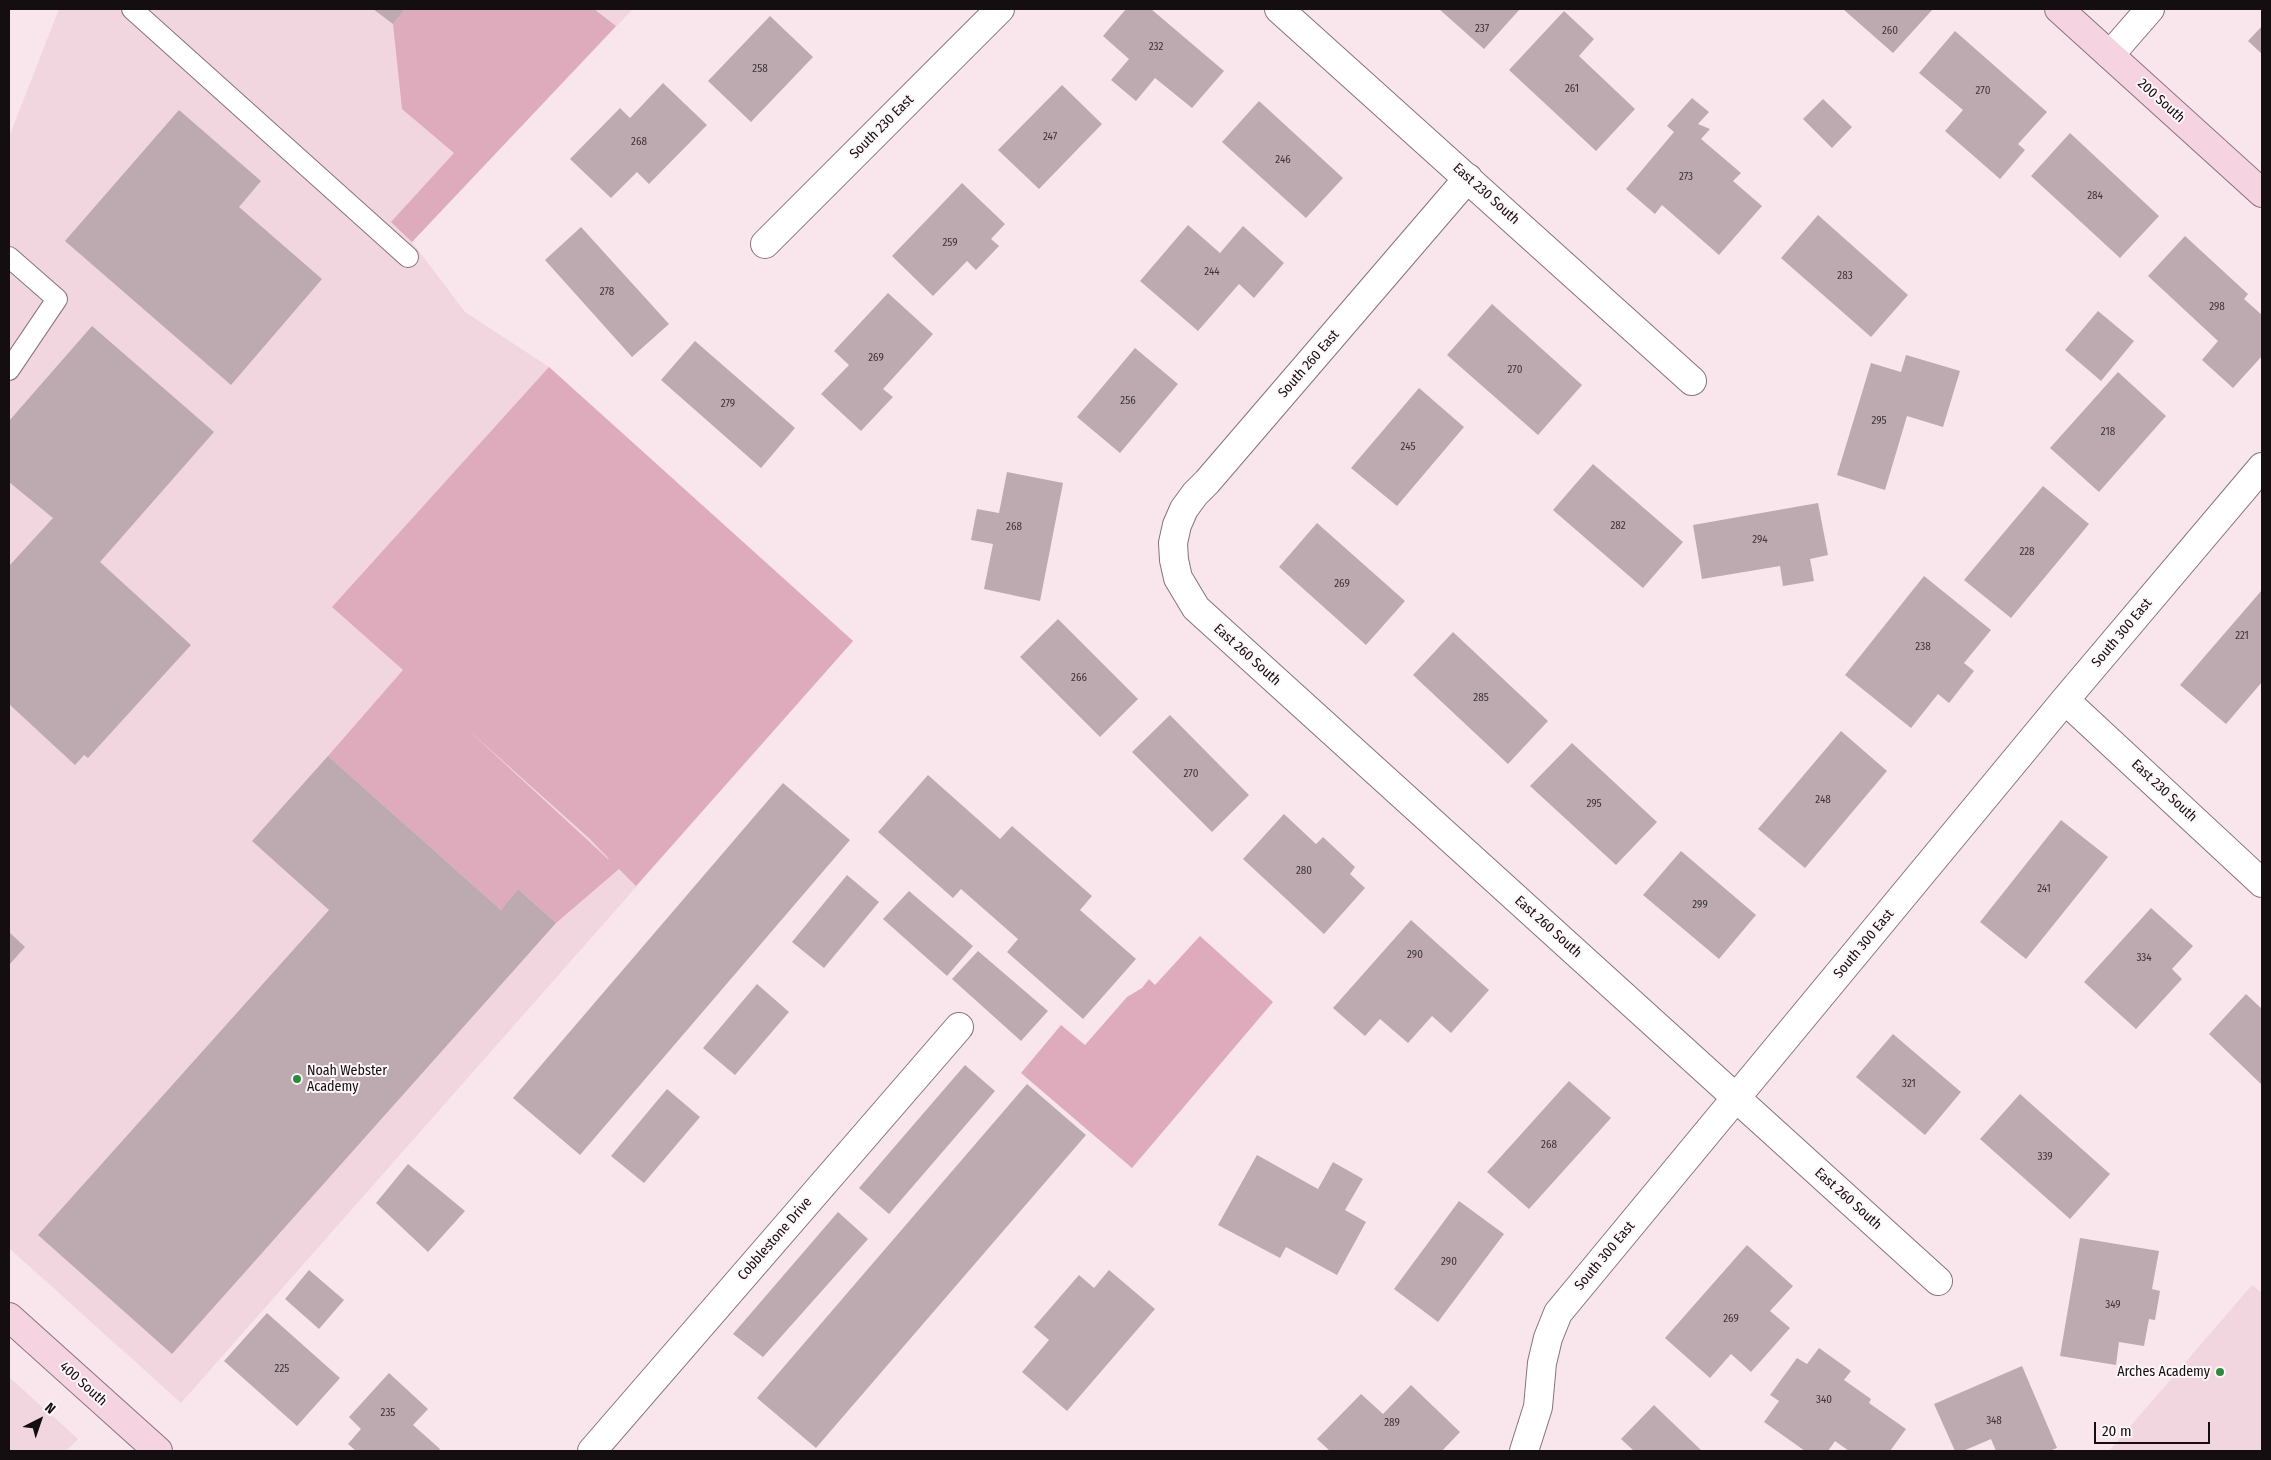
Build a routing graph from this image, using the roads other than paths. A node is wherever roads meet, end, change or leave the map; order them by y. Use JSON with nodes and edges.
{"nodes":[{"id":1,"x":132,"y":9,"type":"edge"},
{"id":2,"x":1000,"y":9,"type":"edge"},
{"id":3,"x":1279,"y":9,"type":"edge"},
{"id":4,"x":2059,"y":9,"type":"edge"},
{"id":5,"x":2150,"y":9,"type":"edge"},
{"id":6,"x":2110,"y":55,"type":"junction"},
{"id":7,"x":1468,"y":178,"type":"junction"},
{"id":8,"x":2262,"y":193,"type":"edge"},
{"id":9,"x":765,"y":244,"type":"dead end"},
{"id":10,"x":9,"y":257,"type":"edge"},
{"id":11,"x":408,"y":257,"type":"dead end"},
{"id":12,"x":9,"y":370,"type":"edge"},
{"id":13,"x":1692,"y":381,"type":"dead end"},
{"id":14,"x":2262,"y":467,"type":"edge"},
{"id":15,"x":1174,"y":560,"type":"joint"},
{"id":16,"x":2065,"y":700,"type":"junction"},
{"id":17,"x":2262,"y":883,"type":"edge"},
{"id":18,"x":959,"y":1028,"type":"dead end"},
{"id":19,"x":1737,"y":1098,"type":"junction"},
{"id":20,"x":1938,"y":1281,"type":"dead end"},
{"id":21,"x":9,"y":1317,"type":"edge"},
{"id":22,"x":158,"y":1451,"type":"edge"},
{"id":23,"x":592,"y":1451,"type":"edge"},
{"id":24,"x":1524,"y":1451,"type":"edge"}],
"edges":[{"from":1,"to":11,"type":"lane"},
{"from":2,"to":9,"type":"street","name":"South 230 East"},
{"from":3,"to":7,"type":"street","name":"East 230 South"},
{"from":4,"to":6,"type":"street","name":"200 South"},
{"from":5,"to":6,"type":"street"},
{"from":6,"to":8,"type":"street","name":"200 South"},
{"from":7,"to":13,"type":"street","name":"East 230 South"},
{"from":7,"to":15,"type":"street","name":"South 260 East"},
{"from":10,"to":12,"type":"lane"},
{"from":14,"to":16,"type":"street","name":"South 300 East"},
{"from":15,"to":19,"type":"street","name":"East 260 South"},
{"from":16,"to":17,"type":"street","name":"East 230 South"},
{"from":16,"to":19,"type":"street","name":"South 300 East"},
{"from":18,"to":23,"type":"street","name":"Cobblestone Drive"},
{"from":19,"to":20,"type":"street","name":"East 260 South"},
{"from":19,"to":24,"type":"street","name":"South 300 East"},
{"from":21,"to":22,"type":"street","name":"400 South"}]}
